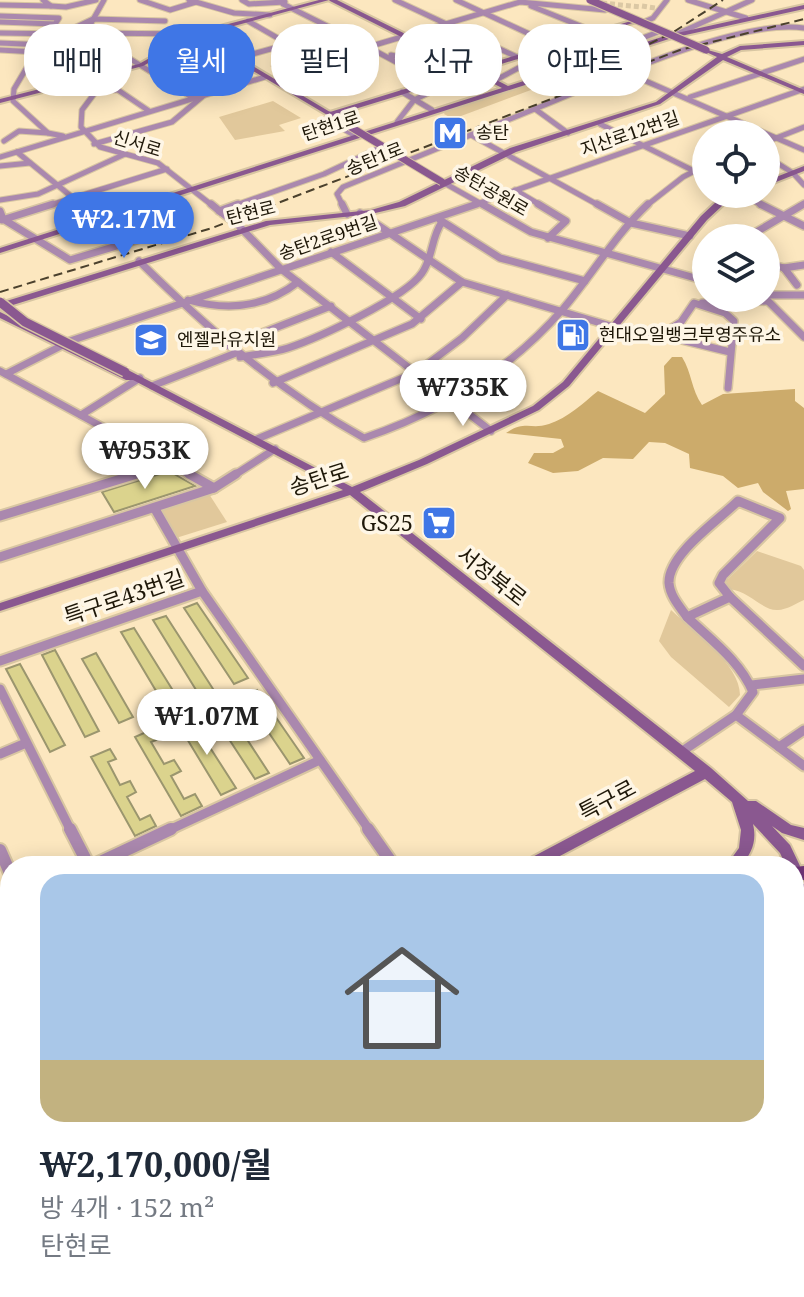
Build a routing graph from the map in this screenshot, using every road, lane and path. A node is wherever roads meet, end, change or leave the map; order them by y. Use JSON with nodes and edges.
{"nodes":[{"id":1,"x":43,"y":0,"type":"edge"},
{"id":2,"x":96,"y":0,"type":"edge"},
{"id":3,"x":104,"y":0,"type":"edge"},
{"id":4,"x":140,"y":0,"type":"edge"},
{"id":5,"x":189,"y":0,"type":"edge"},
{"id":6,"x":212,"y":0,"type":"edge"},
{"id":7,"x":242,"y":0,"type":"edge"},
{"id":8,"x":326,"y":0,"type":"edge"},
{"id":9,"x":332,"y":0,"type":"edge"},
{"id":10,"x":395,"y":0,"type":"edge"},
{"id":11,"x":456,"y":0,"type":"edge"},
{"id":12,"x":583,"y":0,"type":"edge"},
{"id":13,"x":593,"y":0,"type":"edge"},
{"id":14,"x":667,"y":0,"type":"edge"},
{"id":15,"x":688,"y":0,"type":"edge"},
{"id":16,"x":711,"y":0,"type":"edge"},
{"id":17,"x":752,"y":0,"type":"edge"},
{"id":18,"x":782,"y":0,"type":"edge"},
{"id":19,"x":518,"y":1,"type":"edge"},
{"id":20,"x":196,"y":2,"type":"junction"},
{"id":21,"x":285,"y":2,"type":"edge"},
{"id":22,"x":554,"y":2,"type":"edge"},
{"id":23,"x":206,"y":4,"type":"junction"},
{"id":24,"x":705,"y":4,"type":"junction"},
{"id":25,"x":0,"y":5,"type":"edge"},
{"id":26,"x":51,"y":6,"type":"junction"},
{"id":27,"x":66,"y":7,"type":"junction"},
{"id":28,"x":804,"y":7,"type":"edge"},
{"id":29,"x":292,"y":9,"type":"junction"},
{"id":30,"x":170,"y":10,"type":"junction"},
{"id":31,"x":605,"y":10,"type":"junction"},
{"id":32,"x":728,"y":10,"type":"junction"},
{"id":33,"x":483,"y":12,"type":"junction"},
{"id":34,"x":546,"y":12,"type":"junction"},
{"id":35,"x":270,"y":15,"type":"junction"},
{"id":36,"x":0,"y":16,"type":"edge"},
{"id":37,"x":746,"y":18,"type":"junction"},
{"id":38,"x":93,"y":19,"type":"junction"},
{"id":39,"x":57,"y":21,"type":"junction"},
{"id":40,"x":248,"y":21,"type":"junction"},
{"id":41,"x":0,"y":22,"type":"edge"},
{"id":42,"x":165,"y":22,"type":"junction"},
{"id":43,"x":633,"y":22,"type":"junction"},
{"id":44,"x":644,"y":22,"type":"junction"},
{"id":45,"x":446,"y":23,"type":"junction"},
{"id":46,"x":55,"y":24,"type":"edge"},
{"id":47,"x":84,"y":24,"type":"edge"},
{"id":48,"x":90,"y":24,"type":"edge"},
{"id":49,"x":170,"y":24,"type":"edge"},
{"id":50,"x":236,"y":24,"type":"edge"},
{"id":51,"x":321,"y":24,"type":"edge"},
{"id":52,"x":443,"y":24,"type":"edge"},
{"id":53,"x":576,"y":24,"type":"edge"},
{"id":54,"x":627,"y":24,"type":"edge"},
{"id":55,"x":518,"y":28,"type":"edge"},
{"id":56,"x":804,"y":28,"type":"edge"},
{"id":57,"x":395,"y":31,"type":"edge"},
{"id":58,"x":658,"y":32,"type":"junction"},
{"id":59,"x":0,"y":33,"type":"edge"},
{"id":60,"x":24,"y":33,"type":"edge"},
{"id":61,"x":271,"y":34,"type":"edge"},
{"id":62,"x":651,"y":35,"type":"edge"},
{"id":63,"x":673,"y":35,"type":"junction"},
{"id":64,"x":651,"y":42,"type":"edge"},
{"id":65,"x":0,"y":43,"type":"edge"},
{"id":66,"x":804,"y":43,"type":"edge"},
{"id":67,"x":24,"y":45,"type":"edge"},
{"id":68,"x":0,"y":50,"type":"edge"},
{"id":69,"x":24,"y":51,"type":"edge"},
{"id":70,"x":517,"y":57,"type":"joint"},
{"id":71,"x":722,"y":57,"type":"junction"},
{"id":72,"x":804,"y":59,"type":"edge"},
{"id":73,"x":132,"y":60,"type":"edge"},
{"id":74,"x":148,"y":61,"type":"edge"},
{"id":75,"x":502,"y":62,"type":"edge"},
{"id":76,"x":651,"y":63,"type":"edge"},
{"id":77,"x":141,"y":65,"type":"junction"},
{"id":78,"x":132,"y":68,"type":"edge"},
{"id":79,"x":148,"y":69,"type":"edge"},
{"id":80,"x":255,"y":71,"type":"edge"},
{"id":81,"x":761,"y":74,"type":"junction"},
{"id":82,"x":24,"y":75,"type":"edge"},
{"id":83,"x":265,"y":77,"type":"junction"},
{"id":84,"x":255,"y":80,"type":"edge"},
{"id":85,"x":518,"y":83,"type":"edge"},
{"id":86,"x":651,"y":83,"type":"edge"},
{"id":87,"x":502,"y":85,"type":"edge"},
{"id":88,"x":506,"y":87,"type":"junction"},
{"id":89,"x":0,"y":90,"type":"edge"},
{"id":90,"x":803,"y":91,"type":"edge"},
{"id":91,"x":24,"y":92,"type":"edge"},
{"id":92,"x":674,"y":93,"type":"junction"},
{"id":93,"x":14,"y":94,"type":"junction"},
{"id":94,"x":395,"y":94,"type":"edge"},
{"id":95,"x":92,"y":96,"type":"edge"},
{"id":96,"x":127,"y":96,"type":"edge"},
{"id":97,"x":190,"y":96,"type":"edge"},
{"id":98,"x":199,"y":96,"type":"edge"},
{"id":99,"x":203,"y":96,"type":"edge"},
{"id":100,"x":408,"y":96,"type":"edge"},
{"id":101,"x":422,"y":96,"type":"edge"},
{"id":102,"x":567,"y":96,"type":"edge"},
{"id":103,"x":690,"y":97,"type":"junction"},
{"id":104,"x":193,"y":98,"type":"junction"},
{"id":105,"x":414,"y":100,"type":"junction"},
{"id":106,"x":0,"y":101,"type":"edge"},
{"id":107,"x":535,"y":109,"type":"junction"},
{"id":108,"x":432,"y":110,"type":"junction"},
{"id":109,"x":149,"y":111,"type":"junction"},
{"id":110,"x":728,"y":115,"type":"junction"},
{"id":111,"x":332,"y":116,"type":"junction"},
{"id":112,"x":739,"y":120,"type":"edge"},
{"id":113,"x":397,"y":122,"type":"junction"},
{"id":114,"x":600,"y":124,"type":"junction"},
{"id":115,"x":804,"y":127,"type":"edge"},
{"id":116,"x":82,"y":131,"type":"junction"},
{"id":117,"x":48,"y":133,"type":"junction"},
{"id":118,"x":568,"y":133,"type":"junction"},
{"id":119,"x":354,"y":135,"type":"junction"},
{"id":120,"x":471,"y":135,"type":"junction"},
{"id":121,"x":67,"y":136,"type":"junction"},
{"id":122,"x":780,"y":136,"type":"edge"},
{"id":123,"x":780,"y":138,"type":"edge"},
{"id":124,"x":2,"y":141,"type":"edge"},
{"id":125,"x":94,"y":144,"type":"junction"},
{"id":126,"x":641,"y":145,"type":"junction"},
{"id":127,"x":377,"y":149,"type":"dead end"},
{"id":128,"x":804,"y":150,"type":"edge"},
{"id":129,"x":17,"y":152,"type":"junction"},
{"id":130,"x":506,"y":153,"type":"junction"},
{"id":131,"x":125,"y":154,"type":"junction"},
{"id":132,"x":3,"y":156,"type":"edge"},
{"id":133,"x":30,"y":163,"type":"junction"},
{"id":134,"x":0,"y":164,"type":"edge"},
{"id":135,"x":780,"y":165,"type":"edge"},
{"id":136,"x":804,"y":168,"type":"edge"},
{"id":137,"x":167,"y":169,"type":"junction"},
{"id":138,"x":692,"y":170,"type":"joint"},
{"id":139,"x":793,"y":173,"type":"junction"},
{"id":140,"x":549,"y":177,"type":"junction"},
{"id":141,"x":780,"y":178,"type":"edge"},
{"id":142,"x":444,"y":183,"type":"junction"},
{"id":143,"x":804,"y":185,"type":"edge"},
{"id":144,"x":58,"y":186,"type":"junction"},
{"id":145,"x":190,"y":188,"type":"junction"},
{"id":146,"x":515,"y":190,"type":"junction"},
{"id":147,"x":72,"y":198,"type":"junction"},
{"id":148,"x":0,"y":200,"type":"edge"},
{"id":149,"x":155,"y":200,"type":"junction"},
{"id":150,"x":478,"y":204,"type":"junction"},
{"id":151,"x":804,"y":204,"type":"edge"},
{"id":152,"x":715,"y":208,"type":"edge"},
{"id":153,"x":767,"y":208,"type":"edge"},
{"id":154,"x":0,"y":211,"type":"edge"},
{"id":155,"x":220,"y":212,"type":"junction"},
{"id":156,"x":360,"y":213,"type":"junction"},
{"id":157,"x":347,"y":214,"type":"junction"},
{"id":158,"x":781,"y":215,"type":"junction"},
{"id":159,"x":98,"y":219,"type":"junction"},
{"id":160,"x":2,"y":220,"type":"edge"},
{"id":161,"x":440,"y":220,"type":"junction"},
{"id":162,"x":123,"y":222,"type":"dead end"},
{"id":163,"x":631,"y":223,"type":"junction"},
{"id":164,"x":767,"y":224,"type":"edge"},
{"id":165,"x":804,"y":226,"type":"edge"},
{"id":166,"x":242,"y":228,"type":"junction"},
{"id":167,"x":160,"y":231,"type":"junction"},
{"id":168,"x":388,"y":232,"type":"junction"},
{"id":169,"x":690,"y":236,"type":"junction"},
{"id":170,"x":548,"y":238,"type":"junction"},
{"id":171,"x":37,"y":239,"type":"junction"},
{"id":172,"x":0,"y":251,"type":"edge"},
{"id":173,"x":331,"y":252,"type":"junction"},
{"id":174,"x":607,"y":254,"type":"junction"},
{"id":175,"x":429,"y":260,"type":"junction"},
{"id":176,"x":139,"y":261,"type":"junction"},
{"id":177,"x":804,"y":265,"type":"edge"},
{"id":178,"x":780,"y":267,"type":"edge"},
{"id":179,"x":784,"y":268,"type":"junction"},
{"id":180,"x":281,"y":269,"type":"junction"},
{"id":181,"x":660,"y":269,"type":"junction"},
{"id":182,"x":692,"y":277,"type":"edge"},
{"id":183,"x":585,"y":281,"type":"junction"},
{"id":184,"x":298,"y":282,"type":"junction"},
{"id":185,"x":462,"y":282,"type":"junction"},
{"id":186,"x":797,"y":285,"type":"dead end"},
{"id":187,"x":507,"y":295,"type":"junction"},
{"id":188,"x":804,"y":295,"type":"edge"},
{"id":189,"x":393,"y":297,"type":"junction"},
{"id":190,"x":780,"y":297,"type":"edge"},
{"id":191,"x":23,"y":298,"type":"junction"},
{"id":192,"x":184,"y":301,"type":"junction"},
{"id":193,"x":2,"y":304,"type":"edge"},
{"id":194,"x":331,"y":306,"type":"junction"},
{"id":195,"x":692,"y":306,"type":"edge"},
{"id":196,"x":780,"y":311,"type":"edge"},
{"id":197,"x":16,"y":312,"type":"junction"},
{"id":198,"x":561,"y":312,"type":"junction"},
{"id":199,"x":722,"y":312,"type":"edge"},
{"id":200,"x":0,"y":315,"type":"edge"},
{"id":201,"x":348,"y":319,"type":"junction"},
{"id":202,"x":421,"y":319,"type":"junction"},
{"id":203,"x":614,"y":327,"type":"junction"},
{"id":204,"x":661,"y":335,"type":"junction"},
{"id":205,"x":804,"y":337,"type":"edge"},
{"id":206,"x":374,"y":339,"type":"junction"},
{"id":207,"x":66,"y":343,"type":"junction"},
{"id":208,"x":229,"y":346,"type":"junction"},
{"id":209,"x":730,"y":352,"type":"junction"},
{"id":210,"x":238,"y":355,"type":"junction"},
{"id":211,"x":417,"y":372,"type":"junction"},
{"id":212,"x":3,"y":373,"type":"edge"},
{"id":213,"x":140,"y":378,"type":"junction"},
{"id":214,"x":273,"y":383,"type":"junction"},
{"id":215,"x":152,"y":386,"type":"junction"},
{"id":216,"x":728,"y":388,"type":"dead end"},
{"id":217,"x":456,"y":401,"type":"junction"},
{"id":218,"x":81,"y":415,"type":"junction"},
{"id":219,"x":319,"y":415,"type":"junction"},
{"id":220,"x":491,"y":431,"type":"junction"},
{"id":221,"x":257,"y":439,"type":"junction"},
{"id":222,"x":275,"y":449,"type":"junction"},
{"id":223,"x":170,"y":464,"type":"junction"},
{"id":224,"x":318,"y":472,"type":"junction"},
{"id":225,"x":214,"y":488,"type":"junction"},
{"id":226,"x":352,"y":491,"type":"junction"},
{"id":227,"x":300,"y":506,"type":"junction"},
{"id":228,"x":155,"y":509,"type":"junction"},
{"id":229,"x":0,"y":516,"type":"edge"},
{"id":230,"x":176,"y":548,"type":"junction"},
{"id":231,"x":0,"y":557,"type":"edge"},
{"id":232,"x":202,"y":591,"type":"junction"},
{"id":233,"x":730,"y":597,"type":"junction"},
{"id":234,"x":0,"y":607,"type":"edge"},
{"id":235,"x":687,"y":617,"type":"junction"},
{"id":236,"x":0,"y":661,"type":"edge"},
{"id":237,"x":804,"y":666,"type":"edge"},
{"id":238,"x":804,"y":679,"type":"edge"},
{"id":239,"x":752,"y":685,"type":"junction"},
{"id":240,"x":0,"y":689,"type":"edge"},
{"id":241,"x":736,"y":715,"type":"junction"},
{"id":242,"x":804,"y":730,"type":"edge"},
{"id":243,"x":26,"y":743,"type":"junction"},
{"id":244,"x":779,"y":747,"type":"junction"},
{"id":245,"x":681,"y":752,"type":"junction"},
{"id":246,"x":0,"y":754,"type":"edge"},
{"id":247,"x":320,"y":760,"type":"junction"},
{"id":248,"x":804,"y":766,"type":"edge"},
{"id":249,"x":706,"y":772,"type":"junction"},
{"id":250,"x":733,"y":794,"type":"junction"},
{"id":251,"x":804,"y":834,"type":"edge"},
{"id":252,"x":86,"y":856,"type":"edge"},
{"id":253,"x":113,"y":856,"type":"edge"},
{"id":254,"x":387,"y":856,"type":"edge"},
{"id":255,"x":547,"y":856,"type":"edge"},
{"id":256,"x":742,"y":856,"type":"edge"},
{"id":257,"x":789,"y":856,"type":"edge"}],
"edges":[{"from":1,"to":26,"type":"street"},
{"from":2,"to":27,"type":"street"},
{"from":3,"to":38,"type":"street"},
{"from":4,"to":30,"type":"street"},
{"from":5,"to":20,"type":"street"},
{"from":6,"to":23,"type":"street"},
{"from":7,"to":21,"type":"street"},
{"from":8,"to":29,"type":"street"},
{"from":9,"to":57,"type":"street"},
{"from":10,"to":45,"type":"street"},
{"from":11,"to":33,"type":"street"},
{"from":12,"to":31,"type":"street"},
{"from":13,"to":44,"type":"street"},
{"from":13,"to":71,"type":"street","bridge":true},
{"from":14,"to":44,"type":"street"},
{"from":15,"to":24,"type":"street"},
{"from":16,"to":24,"type":"street"},
{"from":17,"to":32,"type":"street"},
{"from":18,"to":28,"type":"street"},
{"from":19,"to":22,"type":"street"},
{"from":19,"to":33,"type":"street"},
{"from":19,"to":34,"type":"street"},
{"from":20,"to":23,"type":"street"},
{"from":20,"to":30,"type":"street"},
{"from":21,"to":29,"type":"street"},
{"from":22,"to":31,"type":"street"},
{"from":22,"to":34,"type":"street"},
{"from":23,"to":35,"type":"street"},
{"from":24,"to":32,"type":"street"},
{"from":25,"to":26,"type":"street"},
{"from":26,"to":27,"type":"street"},
{"from":27,"to":39,"type":"street"},
{"from":28,"to":37,"type":"street","name":"탄현1로"},
{"from":29,"to":35,"type":"street"},
{"from":29,"to":51,"type":"street"},
{"from":30,"to":42,"type":"street"},
{"from":31,"to":43,"type":"street"},
{"from":32,"to":37,"type":"street"},
{"from":32,"to":63,"type":"street"},
{"from":33,"to":45,"type":"street"},
{"from":33,"to":55,"type":"street"},
{"from":34,"to":53,"type":"street"},
{"from":35,"to":40,"type":"street"},
{"from":36,"to":39,"type":"street"},
{"from":37,"to":63,"type":"street","name":"탄현1로"},
{"from":38,"to":42,"type":"street"},
{"from":38,"to":47,"type":"street"},
{"from":38,"to":48,"type":"street"},
{"from":39,"to":41,"type":"street"},
{"from":39,"to":46,"type":"street"},
{"from":40,"to":50,"type":"street"},
{"from":40,"to":61,"type":"street"},
{"from":42,"to":49,"type":"street"},
{"from":43,"to":54,"type":"street"},
{"from":43,"to":58,"type":"street"},
{"from":44,"to":63,"type":"street"},
{"from":45,"to":52,"type":"street"},
{"from":45,"to":70,"type":"street"},
{"from":56,"to":76,"type":"street","name":"송탄1로"},
{"from":58,"to":62,"type":"street"},
{"from":58,"to":63,"type":"street"},
{"from":59,"to":60,"type":"street"},
{"from":63,"to":64,"type":"street","name":"탄현1로"},
{"from":65,"to":67,"type":"street"},
{"from":66,"to":71,"type":"street","name":"탄현로"},
{"from":68,"to":69,"type":"street"},
{"from":70,"to":75,"type":"street"},
{"from":71,"to":81,"type":"street"},
{"from":71,"to":92,"type":"street","name":"탄현로"},
{"from":72,"to":81,"type":"street"},
{"from":73,"to":77,"type":"street"},
{"from":74,"to":77,"type":"street"},
{"from":77,"to":78,"type":"street"},
{"from":77,"to":79,"type":"street"},
{"from":80,"to":83,"type":"street","name":"송탄공원로"},
{"from":81,"to":90,"type":"street"},
{"from":81,"to":103,"type":"street"},
{"from":82,"to":93,"type":"street"},
{"from":83,"to":84,"type":"street"},
{"from":83,"to":111,"type":"street","name":"송탄공원로"},
{"from":85,"to":88,"type":"street","name":"탄현1로"},
{"from":86,"to":92,"type":"street"},
{"from":87,"to":88,"type":"street"},
{"from":88,"to":108,"type":"street","name":"탄현1로"},
{"from":89,"to":93,"type":"street"},
{"from":90,"to":110,"type":"street","name":"지산로12번길"},
{"from":91,"to":93,"type":"street"},
{"from":92,"to":103,"type":"street"},
{"from":92,"to":114,"type":"street","name":"탄현로"},
{"from":93,"to":106,"type":"street"},
{"from":93,"to":117,"type":"street"},
{"from":94,"to":111,"type":"street"},
{"from":95,"to":116,"type":"street","name":"신서로"},
{"from":96,"to":109,"type":"street"},
{"from":97,"to":104,"type":"street"},
{"from":98,"to":104,"type":"street"},
{"from":99,"to":125,"type":"street"},
{"from":100,"to":105,"type":"street"},
{"from":101,"to":105,"type":"street"},
{"from":102,"to":107,"type":"street","name":"송탄1로"},
{"from":103,"to":110,"type":"street"},
{"from":104,"to":109,"type":"street"},
{"from":105,"to":108,"type":"street"},
{"from":105,"to":113,"type":"street"},
{"from":107,"to":118,"type":"street"},
{"from":107,"to":120,"type":"street","name":"송탄1로"},
{"from":108,"to":113,"type":"street","name":"탄현1로"},
{"from":109,"to":116,"type":"street"},
{"from":110,"to":112,"type":"street"},
{"from":110,"to":126,"type":"street","name":"지산로12번길"},
{"from":111,"to":119,"type":"street"},
{"from":111,"to":142,"type":"street","name":"송탄공원로","bridge":true},
{"from":113,"to":119,"type":"street","name":"탄현1로"},
{"from":114,"to":118,"type":"street","name":"탄현로"},
{"from":114,"to":126,"type":"street"},
{"from":115,"to":122,"type":"street"},
{"from":116,"to":121,"type":"street"},
{"from":116,"to":125,"type":"street","name":"신서로"},
{"from":117,"to":121,"type":"street"},
{"from":117,"to":124,"type":"street"},
{"from":118,"to":130,"type":"street","name":"탄현로"},
{"from":119,"to":145,"type":"street","name":"탄현1로"},
{"from":120,"to":130,"type":"street"},
{"from":120,"to":157,"type":"street","name":"송탄1로"},
{"from":121,"to":129,"type":"street"},
{"from":123,"to":128,"type":"street"},
{"from":124,"to":132,"type":"street"},
{"from":125,"to":131,"type":"street","name":"신서로"},
{"from":126,"to":138,"type":"street"},
{"from":126,"to":140,"type":"street","name":"지산로12번길"},
{"from":127,"to":155,"type":"street"},
{"from":129,"to":132,"type":"street"},
{"from":129,"to":133,"type":"street"},
{"from":130,"to":140,"type":"street"},
{"from":130,"to":142,"type":"street","name":"탄현로"},
{"from":131,"to":137,"type":"street","name":"신서로"},
{"from":131,"to":144,"type":"street"},
{"from":132,"to":134,"type":"street"},
{"from":133,"to":134,"type":"street"},
{"from":133,"to":144,"type":"street"},
{"from":135,"to":139,"type":"street"},
{"from":136,"to":139,"type":"street"},
{"from":137,"to":145,"type":"street","name":"신서로"},
{"from":137,"to":147,"type":"street"},
{"from":138,"to":163,"type":"street"},
{"from":139,"to":141,"type":"street"},
{"from":139,"to":143,"type":"street"},
{"from":140,"to":146,"type":"street","name":"지산로12번길"},
{"from":140,"to":163,"type":"street"},
{"from":142,"to":150,"type":"street","name":"송탄공원로"},
{"from":142,"to":156,"type":"street","name":"탄현로"},
{"from":144,"to":147,"type":"street"},
{"from":144,"to":148,"type":"street"},
{"from":145,"to":149,"type":"street","name":"탄현1로"},
{"from":145,"to":155,"type":"street","name":"신서로"},
{"from":146,"to":150,"type":"street","name":"지산로12번길"},
{"from":146,"to":170,"type":"street"},
{"from":147,"to":159,"type":"street"},
{"from":147,"to":160,"type":"street"},
{"from":149,"to":159,"type":"street","name":"탄현1로"},
{"from":149,"to":167,"type":"street"},
{"from":150,"to":161,"type":"street","name":"송탄2로9번길"},
{"from":150,"to":170,"type":"street","name":"송탄공원로"},
{"from":151,"to":158,"type":"street"},
{"from":152,"to":169,"type":"street","name":"송탄로"},
{"from":153,"to":158,"type":"street"},
{"from":154,"to":160,"type":"street"},
{"from":155,"to":166,"type":"street","name":"신서로","bridge":true},
{"from":156,"to":157,"type":"street","name":"탄현로"},
{"from":156,"to":168,"type":"street"},
{"from":157,"to":166,"type":"street","name":"탄현로"},
{"from":158,"to":164,"type":"street"},
{"from":158,"to":165,"type":"street"},
{"from":159,"to":171,"type":"street","name":"탄현1로"},
{"from":160,"to":171,"type":"street"},
{"from":161,"to":168,"type":"street","name":"송탄2로9번길"},
{"from":161,"to":175,"type":"street"},
{"from":161,"to":183,"type":"street"},
{"from":162,"to":167,"type":"street"},
{"from":163,"to":169,"type":"street"},
{"from":163,"to":174,"type":"street"},
{"from":166,"to":176,"type":"street","name":"탄현로"},
{"from":166,"to":180,"type":"street","name":"신서로"},
{"from":167,"to":171,"type":"street"},
{"from":168,"to":173,"type":"street","name":"송탄2로9번길"},
{"from":168,"to":175,"type":"street"},
{"from":169,"to":181,"type":"street","name":"송탄로"},
{"from":170,"to":174,"type":"street","name":"송탄공원로"},
{"from":171,"to":172,"type":"street","name":"탄현1로"},
{"from":173,"to":180,"type":"street","name":"송탄2로9번길"},
{"from":173,"to":189,"type":"street"},
{"from":174,"to":181,"type":"street","name":"송탄공원로"},
{"from":174,"to":183,"type":"street"},
{"from":175,"to":185,"type":"street"},
{"from":175,"to":189,"type":"street"},
{"from":176,"to":191,"type":"street","name":"탄현로"},
{"from":176,"to":192,"type":"street"},
{"from":177,"to":179,"type":"street"},
{"from":178,"to":179,"type":"street"},
{"from":179,"to":186,"type":"street"},
{"from":180,"to":184,"type":"street","name":"신서로"},
{"from":180,"to":192,"type":"street","name":"송탄2로9번길"},
{"from":181,"to":182,"type":"street","name":"송탄공원로"},
{"from":181,"to":203,"type":"street","name":"송탄로"},
{"from":183,"to":198,"type":"street"},
{"from":184,"to":192,"type":"street","name":"송탄2로9번길"},
{"from":184,"to":194,"type":"street","name":"신서로"},
{"from":185,"to":187,"type":"street"},
{"from":185,"to":202,"type":"street"},
{"from":187,"to":198,"type":"street"},
{"from":187,"to":211,"type":"street"},
{"from":188,"to":190,"type":"street"},
{"from":189,"to":201,"type":"street"},
{"from":189,"to":202,"type":"street"},
{"from":191,"to":193,"type":"street","name":"탄현로"},
{"from":191,"to":197,"type":"street"},
{"from":192,"to":207,"type":"street"},
{"from":192,"to":208,"type":"street"},
{"from":193,"to":197,"type":"street"},
{"from":193,"to":213,"type":"street","name":"서정북로","bridge":true},
{"from":194,"to":201,"type":"street","name":"신서로"},
{"from":194,"to":208,"type":"street"},
{"from":195,"to":204,"type":"street"},
{"from":196,"to":205,"type":"street"},
{"from":197,"to":207,"type":"street"},
{"from":198,"to":203,"type":"street"},
{"from":198,"to":217,"type":"street"},
{"from":199,"to":209,"type":"street"},
{"from":200,"to":207,"type":"street"},
{"from":201,"to":206,"type":"street","name":"신서로"},
{"from":201,"to":210,"type":"street"},
{"from":202,"to":206,"type":"street"},
{"from":203,"to":204,"type":"street"},
{"from":203,"to":220,"type":"street","name":"송탄로"},
{"from":204,"to":209,"type":"street"},
{"from":206,"to":211,"type":"street","name":"신서로"},
{"from":206,"to":214,"type":"street"},
{"from":207,"to":212,"type":"street"},
{"from":207,"to":213,"type":"street"},
{"from":208,"to":210,"type":"street"},
{"from":209,"to":216,"type":"street"},
{"from":210,"to":214,"type":"street"},
{"from":210,"to":215,"type":"street"},
{"from":211,"to":217,"type":"street","name":"신서로"},
{"from":211,"to":219,"type":"street"},
{"from":212,"to":218,"type":"street"},
{"from":213,"to":215,"type":"street","name":"서정북로"},
{"from":213,"to":218,"type":"street"},
{"from":214,"to":219,"type":"street"},
{"from":215,"to":221,"type":"street","name":"서정북로"},
{"from":217,"to":219,"type":"street"},
{"from":217,"to":220,"type":"street","name":"신서로"},
{"from":218,"to":223,"type":"street"},
{"from":219,"to":221,"type":"street"},
{"from":220,"to":226,"type":"street","name":"송탄로"},
{"from":221,"to":222,"type":"street","name":"서정북로"},
{"from":222,"to":224,"type":"street","name":"서정북로"},
{"from":222,"to":225,"type":"street"},
{"from":223,"to":225,"type":"street"},
{"from":223,"to":229,"type":"street"},
{"from":224,"to":226,"type":"street","name":"서정북로"},
{"from":224,"to":227,"type":"street"},
{"from":225,"to":228,"type":"street"},
{"from":226,"to":227,"type":"street","name":"송탄로"},
{"from":226,"to":245,"type":"street","name":"서정북로"},
{"from":227,"to":230,"type":"street","name":"송탄로"},
{"from":228,"to":230,"type":"street"},
{"from":228,"to":231,"type":"street"},
{"from":230,"to":232,"type":"street"},
{"from":230,"to":234,"type":"street","name":"송탄로"},
{"from":232,"to":236,"type":"street","name":"특구로43번길"},
{"from":232,"to":247,"type":"street","name":"특구로43번길"},
{"from":233,"to":235,"type":"street"},
{"from":233,"to":235,"type":"street"},
{"from":233,"to":237,"type":"street"},
{"from":235,"to":239,"type":"street"},
{"from":238,"to":239,"type":"street"},
{"from":239,"to":241,"type":"street"},
{"from":240,"to":243,"type":"street"},
{"from":241,"to":244,"type":"street"},
{"from":241,"to":245,"type":"street"},
{"from":242,"to":244,"type":"street"},
{"from":243,"to":246,"type":"street"},
{"from":243,"to":252,"type":"street"},
{"from":244,"to":248,"type":"street"},
{"from":245,"to":249,"type":"street","name":"서정북로"},
{"from":247,"to":253,"type":"street"},
{"from":247,"to":254,"type":"street","name":"특구로43번길"},
{"from":249,"to":250,"type":"street","name":"서정북로"},
{"from":249,"to":255,"type":"street","name":"특구로"},
{"from":250,"to":251,"type":"street"},
{"from":250,"to":256,"type":"street"},
{"from":250,"to":257,"type":"street","name":"서정북로"}]}
